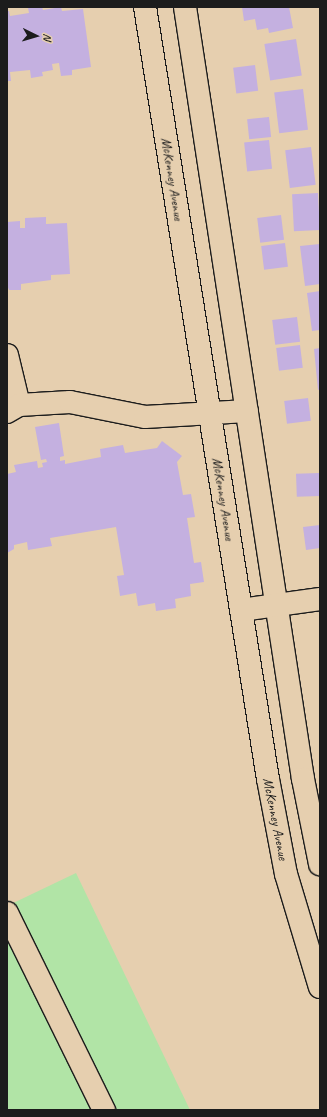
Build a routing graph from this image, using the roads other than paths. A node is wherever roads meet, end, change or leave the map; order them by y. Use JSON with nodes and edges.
{"nodes":[{"id":1,"x":145,"y":7,"type":"edge"},
{"id":2,"x":185,"y":7,"type":"edge"},
{"id":3,"x":7,"y":356,"type":"edge"},
{"id":4,"x":13,"y":409,"type":"edge"},
{"id":5,"x":247,"y":411,"type":"junction"},
{"id":6,"x":209,"y":414,"type":"junction"},
{"id":7,"x":320,"y":599,"type":"edge"},
{"id":8,"x":278,"y":605,"type":"junction"},
{"id":9,"x":241,"y":610,"type":"junction"},
{"id":10,"x":320,"y":864,"type":"edge"},
{"id":11,"x":7,"y":913,"type":"edge"},
{"id":12,"x":320,"y":987,"type":"edge"},
{"id":13,"x":104,"y":1110,"type":"edge"}],
"edges":[{"from":1,"to":6,"type":"main road","name":"McKenney Avenue"},
{"from":2,"to":5,"type":"main road"},
{"from":3,"to":4,"type":"main road"},
{"from":4,"to":6,"type":"main road"},
{"from":5,"to":6,"type":"main road"},
{"from":5,"to":8,"type":"main road"},
{"from":6,"to":9,"type":"main road","name":"McKenney Avenue"},
{"from":7,"to":8,"type":"main road"},
{"from":8,"to":9,"type":"main road"},
{"from":8,"to":10,"type":"main road"},
{"from":9,"to":12,"type":"main road","name":"McKenney Avenue"},
{"from":11,"to":13,"type":"main road"}]}
